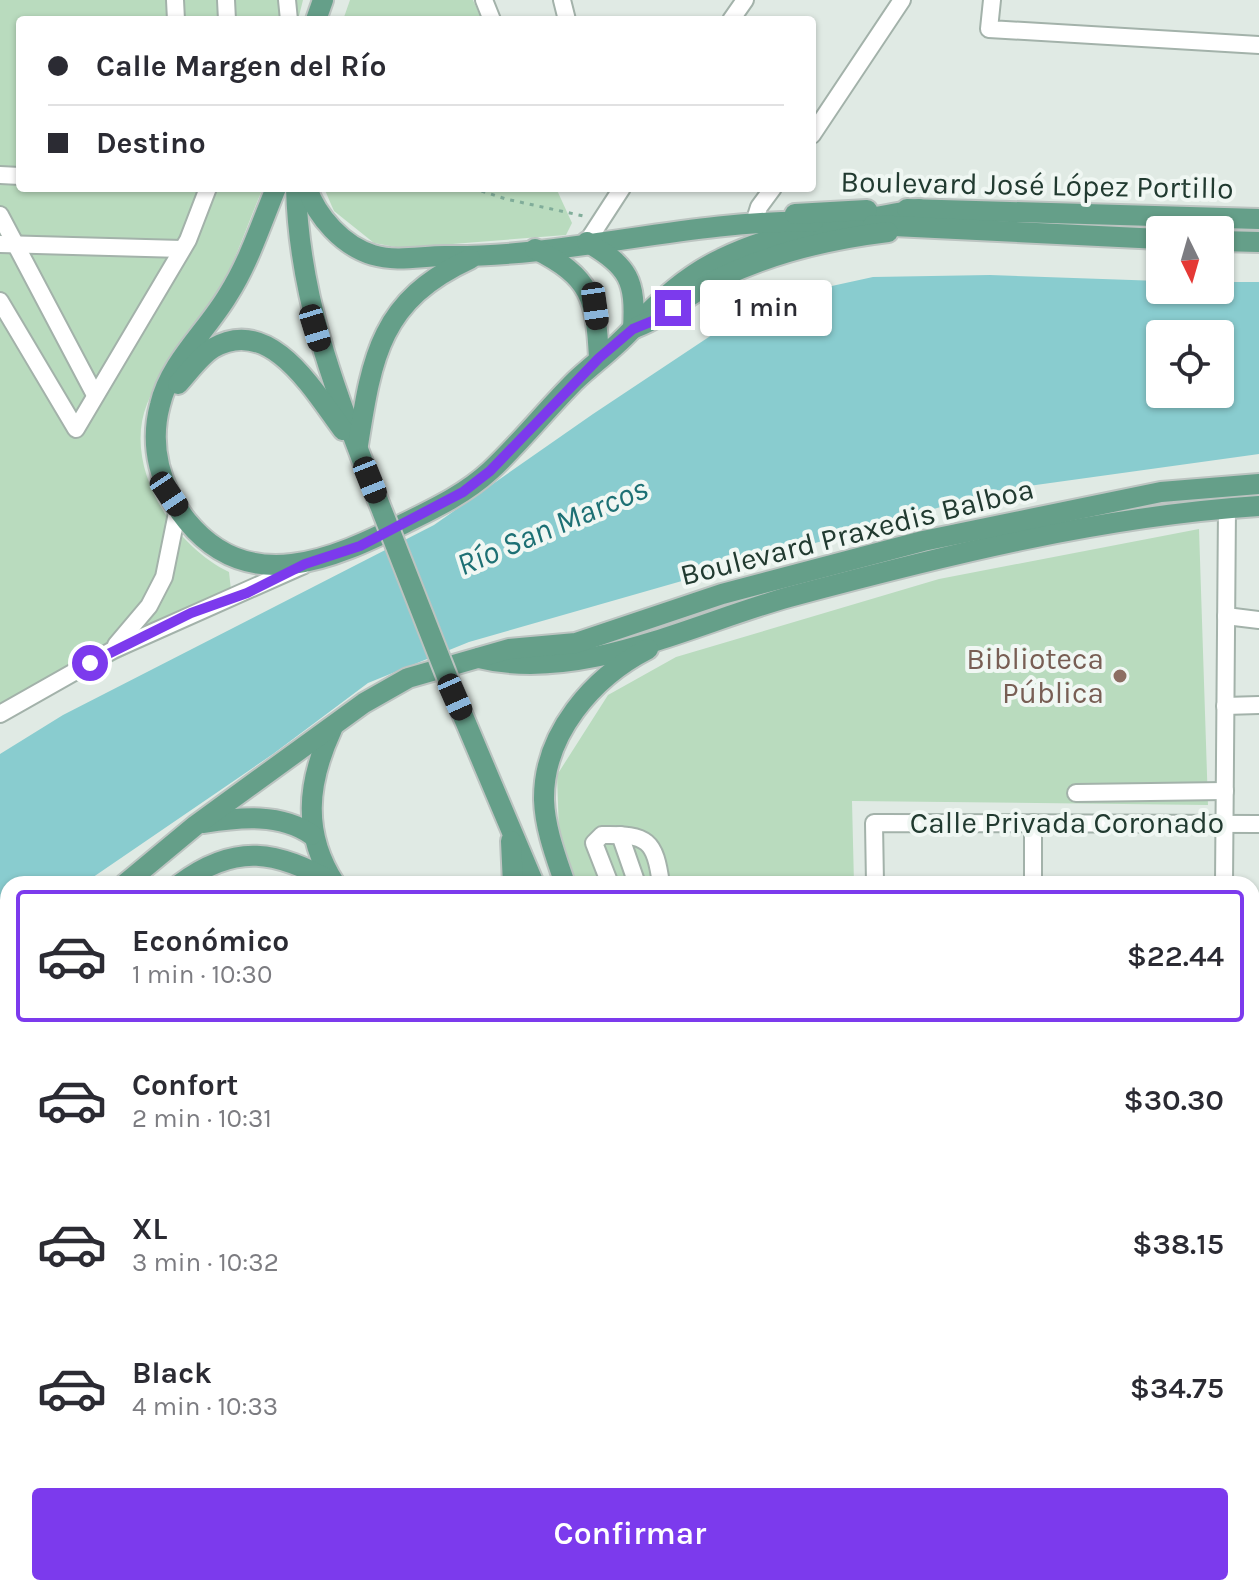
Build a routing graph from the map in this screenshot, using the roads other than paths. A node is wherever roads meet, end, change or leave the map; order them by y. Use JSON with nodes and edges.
{"nodes":[{"id":1,"x":902,"y":0,"type":"edge"},
{"id":2,"x":992,"y":0,"type":"edge"},
{"id":3,"x":1259,"y":45,"type":"edge"},
{"id":4,"x":816,"y":129,"type":"edge"},
{"id":5,"x":206,"y":192,"type":"edge"},
{"id":6,"x":274,"y":192,"type":"edge"},
{"id":7,"x":296,"y":192,"type":"edge"},
{"id":8,"x":310,"y":192,"type":"edge"},
{"id":9,"x":620,"y":192,"type":"edge"},
{"id":10,"x":771,"y":192,"type":"edge"},
{"id":11,"x":0,"y":215,"type":"edge"},
{"id":12,"x":1259,"y":219,"type":"edge"},
{"id":13,"x":755,"y":220,"type":"junction"},
{"id":14,"x":848,"y":223,"type":"junction"},
{"id":15,"x":924,"y":223,"type":"junction"},
{"id":16,"x":1146,"y":238,"type":"edge"},
{"id":17,"x":1234,"y":241,"type":"edge"},
{"id":18,"x":587,"y":242,"type":"junction"},
{"id":19,"x":1259,"y":242,"type":"edge"},
{"id":20,"x":7,"y":243,"type":"edge"},
{"id":21,"x":182,"y":249,"type":"junction"},
{"id":22,"x":535,"y":249,"type":"junction"},
{"id":23,"x":473,"y":257,"type":"junction"},
{"id":24,"x":0,"y":301,"type":"edge"},
{"id":25,"x":633,"y":329,"type":"junction"},
{"id":26,"x":599,"y":358,"type":"junction"},
{"id":27,"x":95,"y":395,"type":"junction"},
{"id":28,"x":160,"y":405,"type":"junction"},
{"id":29,"x":357,"y":449,"type":"junction"},
{"id":30,"x":1259,"y":484,"type":"edge"},
{"id":31,"x":1259,"y":506,"type":"edge"},
{"id":32,"x":178,"y":508,"type":"junction"},
{"id":33,"x":1227,"y":508,"type":"junction"},
{"id":34,"x":1024,"y":518,"type":"junction"},
{"id":35,"x":1029,"y":541,"type":"junction"},
{"id":36,"x":305,"y":564,"type":"junction"},
{"id":37,"x":1226,"y":616,"type":"junction"},
{"id":38,"x":1259,"y":620,"type":"edge"},
{"id":39,"x":679,"y":633,"type":"junction"},
{"id":40,"x":113,"y":650,"type":"junction"},
{"id":41,"x":475,"y":657,"type":"junction"},
{"id":42,"x":1259,"y":705,"type":"edge"},
{"id":43,"x":1225,"y":706,"type":"junction"},
{"id":44,"x":0,"y":714,"type":"edge"},
{"id":45,"x":334,"y":725,"type":"junction"},
{"id":46,"x":1225,"y":791,"type":"junction"},
{"id":47,"x":1076,"y":793,"type":"dead end"},
{"id":48,"x":509,"y":821,"type":"junction"},
{"id":49,"x":1033,"y":823,"type":"junction"},
{"id":50,"x":1225,"y":824,"type":"junction"},
{"id":51,"x":1259,"y":824,"type":"edge"},
{"id":52,"x":196,"y":825,"type":"junction"},
{"id":53,"x":312,"y":835,"type":"junction"},
{"id":54,"x":620,"y":835,"type":"junction"},
{"id":55,"x":135,"y":876,"type":"edge"},
{"id":56,"x":194,"y":876,"type":"edge"},
{"id":57,"x":320,"y":876,"type":"edge"},
{"id":58,"x":332,"y":876,"type":"edge"},
{"id":59,"x":512,"y":876,"type":"edge"},
{"id":60,"x":531,"y":876,"type":"edge"},
{"id":61,"x":562,"y":876,"type":"edge"},
{"id":62,"x":607,"y":876,"type":"edge"},
{"id":63,"x":634,"y":876,"type":"edge"},
{"id":64,"x":660,"y":876,"type":"edge"},
{"id":65,"x":875,"y":876,"type":"edge"},
{"id":66,"x":1033,"y":876,"type":"edge"},
{"id":67,"x":1224,"y":876,"type":"edge"}],
"edges":[{"from":1,"to":4,"type":"street"},
{"from":2,"to":3,"type":"street"},
{"from":5,"to":21,"type":"street"},
{"from":6,"to":28,"type":"main road"},
{"from":7,"to":29,"type":"main road"},
{"from":8,"to":23,"type":"main road","name":"Boulevard José López Portillo"},
{"from":9,"to":18,"type":"street"},
{"from":10,"to":13,"type":"street"},
{"from":11,"to":20,"type":"street"},
{"from":12,"to":15,"type":"main road","name":"Boulevard José López Portillo"},
{"from":13,"to":14,"type":"main road","name":"Boulevard José López Portillo"},
{"from":13,"to":15,"type":"main road","name":"Boulevard José López Portillo"},
{"from":13,"to":18,"type":"main road","name":"Boulevard José López Portillo"},
{"from":14,"to":15,"type":"main road"},
{"from":14,"to":25,"type":"main road"},
{"from":15,"to":16,"type":"main road","name":"Boulevard José López Portillo"},
{"from":15,"to":25,"type":"main road"},
{"from":17,"to":19,"type":"main road","name":"Boulevard José López Portillo"},
{"from":18,"to":22,"type":"main road","name":"Boulevard José López Portillo"},
{"from":18,"to":25,"type":"main road"},
{"from":20,"to":21,"type":"street"},
{"from":20,"to":27,"type":"street"},
{"from":21,"to":27,"type":"street"},
{"from":22,"to":23,"type":"main road","name":"Boulevard José López Portillo"},
{"from":22,"to":26,"type":"main road"},
{"from":23,"to":29,"type":"main road"},
{"from":24,"to":27,"type":"street"},
{"from":25,"to":26,"type":"main road"},
{"from":26,"to":36,"type":"main road"},
{"from":28,"to":29,"type":"main road"},
{"from":28,"to":32,"type":"main road"},
{"from":29,"to":48,"type":"main road","bridge":true},
{"from":30,"to":34,"type":"main road","name":"Boulevard Praxedis Balboa"},
{"from":31,"to":33,"type":"main road","name":"Boulevard Praxedis Balboa"},
{"from":32,"to":36,"type":"main road"},
{"from":32,"to":40,"type":"street"},
{"from":33,"to":35,"type":"main road","name":"Boulevard Praxedis Balboa"},
{"from":33,"to":37,"type":"street"},
{"from":34,"to":35,"type":"main road"},
{"from":34,"to":41,"type":"main road","name":"Boulevard Praxedis Balboa"},
{"from":35,"to":39,"type":"main road","name":"Boulevard Praxedis Balboa"},
{"from":36,"to":40,"type":"street"},
{"from":37,"to":38,"type":"street"},
{"from":37,"to":43,"type":"street"},
{"from":39,"to":41,"type":"main road","name":"Boulevard Praxedis Balboa"},
{"from":39,"to":61,"type":"main road"},
{"from":40,"to":44,"type":"street"},
{"from":41,"to":45,"type":"main road","name":"Boulevard Praxedis Balboa"},
{"from":42,"to":43,"type":"street"},
{"from":43,"to":46,"type":"street"},
{"from":45,"to":52,"type":"main road","name":"Boulevard Praxedis Balboa"},
{"from":45,"to":53,"type":"main road"},
{"from":46,"to":47,"type":"street"},
{"from":46,"to":50,"type":"street"},
{"from":48,"to":59,"type":"main road"},
{"from":48,"to":60,"type":"main road"},
{"from":49,"to":50,"type":"street","name":"Calle Privada Coronado"},
{"from":49,"to":65,"type":"street","name":"Calle Privada Coronado"},
{"from":49,"to":66,"type":"street"},
{"from":50,"to":51,"type":"street","name":"Calle Privada Coronado"},
{"from":50,"to":67,"type":"street"},
{"from":52,"to":53,"type":"main road"},
{"from":52,"to":55,"type":"main road","name":"Boulevard Praxedis Balboa"},
{"from":53,"to":58,"type":"main road"},
{"from":54,"to":62,"type":"street"},
{"from":54,"to":63,"type":"street"},
{"from":54,"to":64,"type":"street"},
{"from":56,"to":57,"type":"main road"}]}
